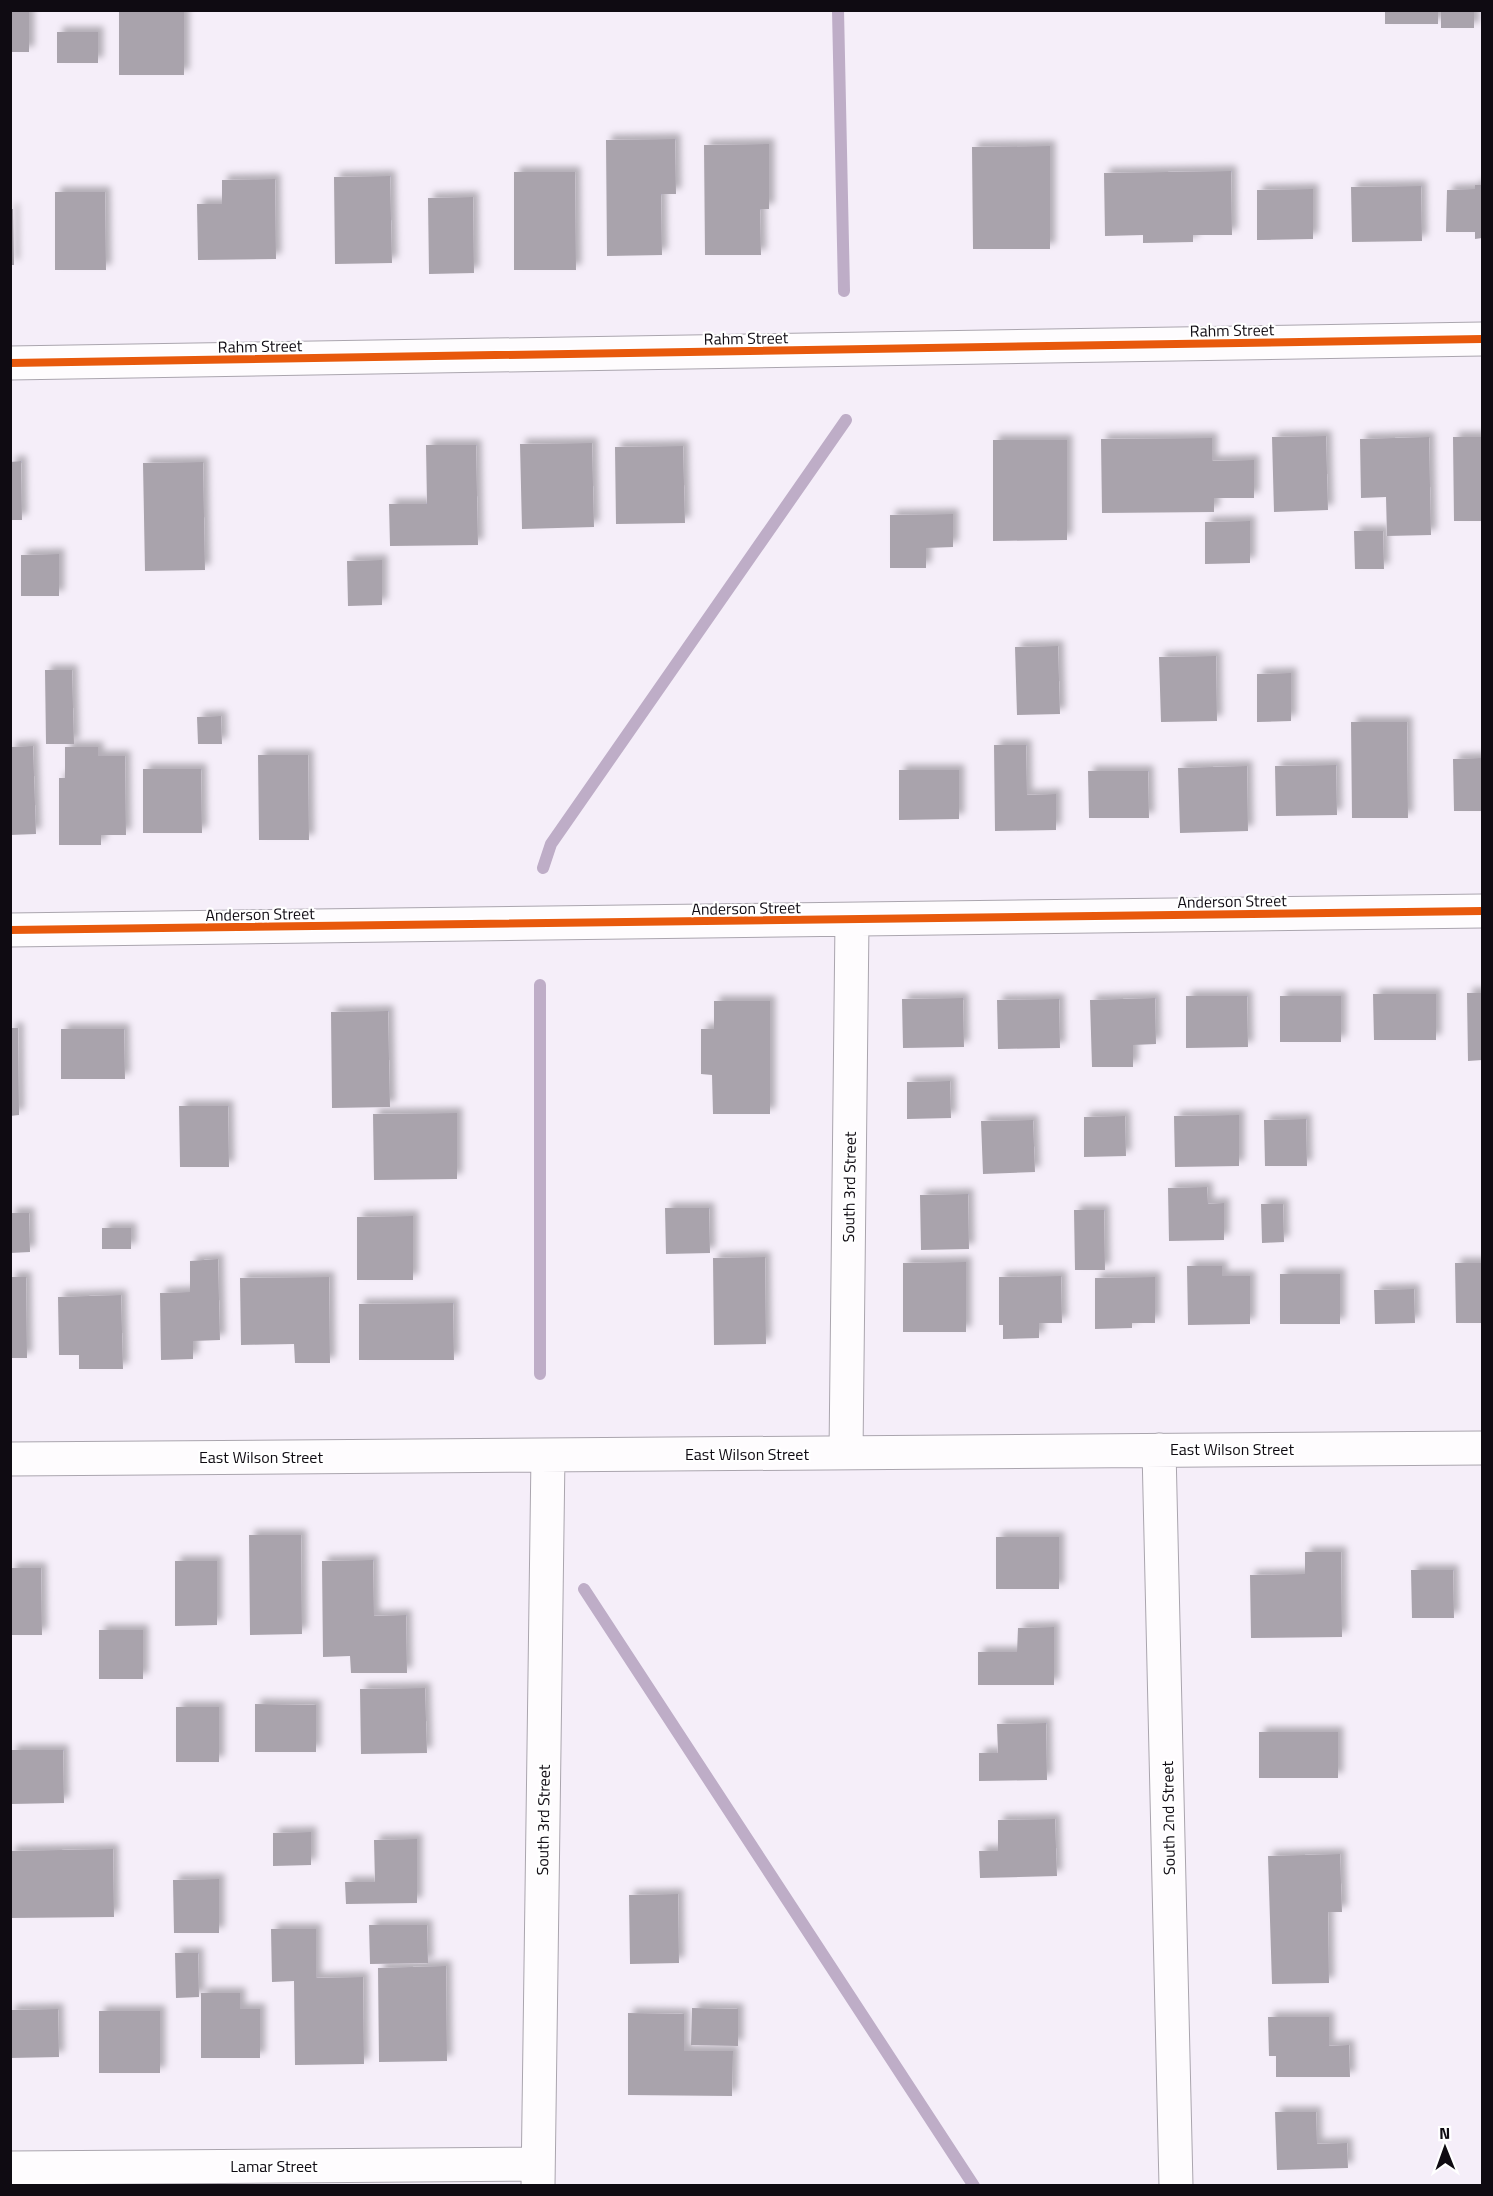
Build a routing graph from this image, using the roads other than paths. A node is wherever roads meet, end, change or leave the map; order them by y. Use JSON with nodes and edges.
{"nodes":[{"id":1,"x":1482,"y":339,"type":"edge"},
{"id":2,"x":10,"y":363,"type":"edge"},
{"id":3,"x":1482,"y":911,"type":"edge"},
{"id":4,"x":852,"y":921,"type":"junction"},
{"id":5,"x":10,"y":930,"type":"edge"},
{"id":6,"x":1482,"y":1448,"type":"edge"},
{"id":7,"x":1159,"y":1450,"type":"junction"},
{"id":8,"x":846,"y":1453,"type":"junction"},
{"id":9,"x":549,"y":1455,"type":"junction"},
{"id":10,"x":10,"y":1459,"type":"edge"},
{"id":11,"x":10,"y":2168,"type":"edge"},
{"id":12,"x":538,"y":2175,"type":"edge"},
{"id":13,"x":1176,"y":2186,"type":"edge"}],
"edges":[{"from":1,"to":2,"type":"street","name":"Rahm Street"},
{"from":3,"to":4,"type":"street","name":"Anderson Street"},
{"from":4,"to":5,"type":"street","name":"Anderson Street"},
{"from":4,"to":8,"type":"street","name":"South 3rd Street"},
{"from":6,"to":7,"type":"street","name":"East Wilson Street"},
{"from":7,"to":8,"type":"street","name":"East Wilson Street"},
{"from":7,"to":13,"type":"street","name":"South 2nd Street"},
{"from":8,"to":9,"type":"street","name":"East Wilson Street"},
{"from":9,"to":10,"type":"street","name":"East Wilson Street"},
{"from":9,"to":12,"type":"street","name":"South 3rd Street"},
{"from":11,"to":12,"type":"street","name":"Lamar Street"}]}
